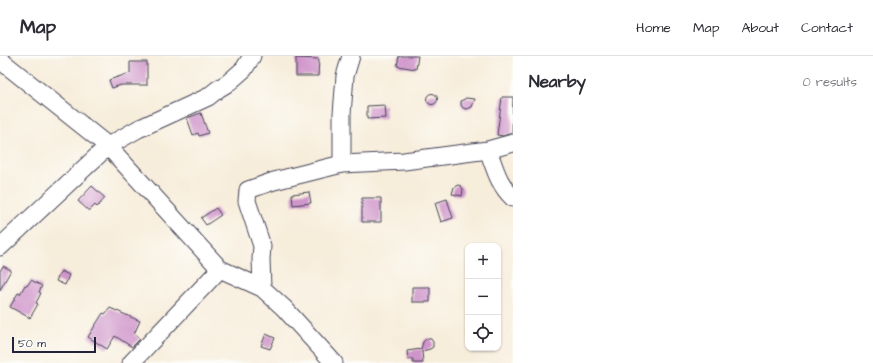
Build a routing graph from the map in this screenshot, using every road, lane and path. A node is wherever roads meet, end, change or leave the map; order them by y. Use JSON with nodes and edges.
{"nodes":[{"id":1,"x":252,"y":56,"type":"edge"},
{"id":2,"x":351,"y":56,"type":"edge"},
{"id":3,"x":0,"y":60,"type":"edge"},
{"id":4,"x":513,"y":143,"type":"edge"},
{"id":5,"x":108,"y":146,"type":"junction"},
{"id":6,"x":488,"y":150,"type":"junction"},
{"id":7,"x":342,"y":164,"type":"junction"},
{"id":8,"x":513,"y":198,"type":"edge"},
{"id":9,"x":0,"y":247,"type":"edge"},
{"id":10,"x":220,"y":269,"type":"junction"},
{"id":11,"x":262,"y":288,"type":"junction"},
{"id":12,"x":131,"y":363,"type":"edge"},
{"id":13,"x":334,"y":363,"type":"edge"}],
"edges":[{"from":1,"to":5,"type":"street"},
{"from":2,"to":7,"type":"street"},
{"from":3,"to":5,"type":"street"},
{"from":4,"to":6,"type":"street"},
{"from":5,"to":9,"type":"street"},
{"from":5,"to":10,"type":"street"},
{"from":6,"to":7,"type":"street"},
{"from":6,"to":8,"type":"street"},
{"from":7,"to":11,"type":"street"},
{"from":10,"to":11,"type":"street"},
{"from":10,"to":12,"type":"street"},
{"from":11,"to":13,"type":"street"}]}
